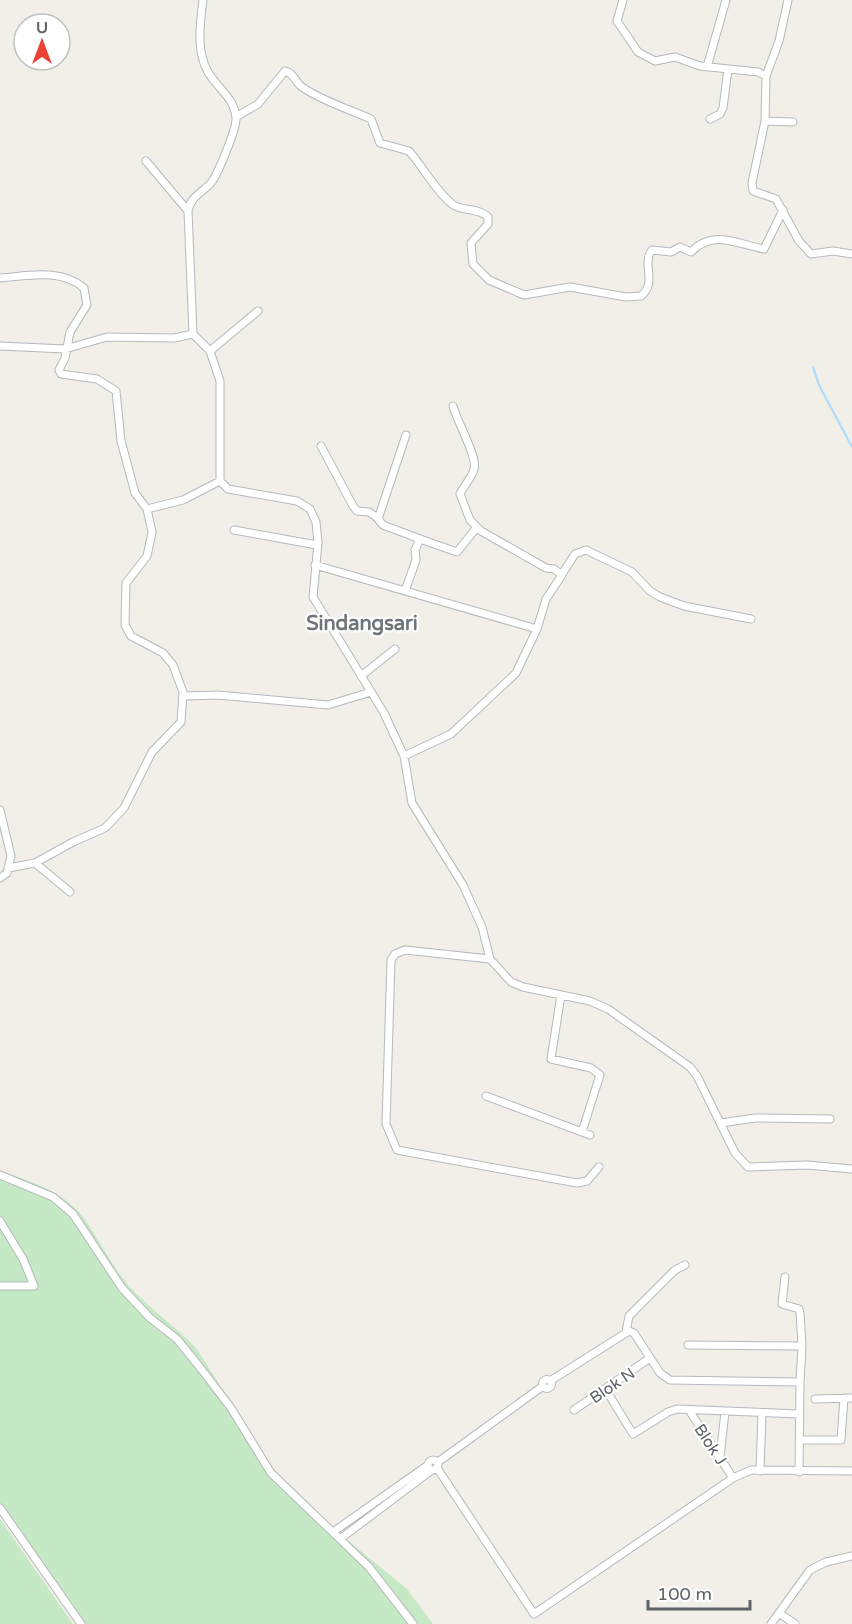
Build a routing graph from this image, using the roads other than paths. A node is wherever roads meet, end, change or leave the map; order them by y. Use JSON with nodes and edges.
{"nodes":[{"id":1,"x":203,"y":0,"type":"edge"},
{"id":2,"x":623,"y":0,"type":"edge"},
{"id":3,"x":726,"y":0,"type":"edge"},
{"id":4,"x":788,"y":0,"type":"edge"},
{"id":5,"x":707,"y":67,"type":"junction"},
{"id":6,"x":728,"y":69,"type":"junction"},
{"id":7,"x":766,"y":76,"type":"junction"},
{"id":8,"x":237,"y":117,"type":"junction"},
{"id":9,"x":710,"y":119,"type":"dead end"},
{"id":10,"x":765,"y":121,"type":"junction"},
{"id":11,"x":793,"y":122,"type":"dead end"},
{"id":12,"x":146,"y":161,"type":"dead end"},
{"id":13,"x":188,"y":211,"type":"junction"},
{"id":14,"x":784,"y":212,"type":"junction"},
{"id":15,"x":852,"y":254,"type":"edge"},
{"id":16,"x":0,"y":278,"type":"edge"},
{"id":17,"x":258,"y":311,"type":"dead end"},
{"id":18,"x":193,"y":334,"type":"junction"},
{"id":19,"x":0,"y":346,"type":"edge"},
{"id":20,"x":65,"y":349,"type":"junction"},
{"id":21,"x":210,"y":351,"type":"junction"},
{"id":22,"x":453,"y":406,"type":"dead end"},
{"id":23,"x":406,"y":435,"type":"dead end"},
{"id":24,"x":321,"y":446,"type":"dead end"},
{"id":25,"x":220,"y":481,"type":"junction"},
{"id":26,"x":147,"y":509,"type":"junction"},
{"id":27,"x":379,"y":519,"type":"junction"},
{"id":28,"x":477,"y":527,"type":"junction"},
{"id":29,"x":234,"y":530,"type":"dead end"},
{"id":30,"x":420,"y":539,"type":"junction"},
{"id":31,"x":318,"y":545,"type":"junction"},
{"id":32,"x":315,"y":565,"type":"junction"},
{"id":33,"x":562,"y":574,"type":"junction"},
{"id":34,"x":405,"y":591,"type":"junction"},
{"id":35,"x":751,"y":619,"type":"dead end"},
{"id":36,"x":537,"y":628,"type":"junction"},
{"id":37,"x":395,"y":649,"type":"dead end"},
{"id":38,"x":361,"y":676,"type":"junction"},
{"id":39,"x":371,"y":692,"type":"junction"},
{"id":40,"x":184,"y":696,"type":"junction"},
{"id":41,"x":404,"y":756,"type":"junction"},
{"id":42,"x":0,"y":810,"type":"edge"},
{"id":43,"x":35,"y":863,"type":"junction"},
{"id":44,"x":8,"y":868,"type":"junction"},
{"id":45,"x":0,"y":878,"type":"edge"},
{"id":46,"x":70,"y":892,"type":"dead end"},
{"id":47,"x":490,"y":959,"type":"junction"},
{"id":48,"x":561,"y":995,"type":"junction"},
{"id":49,"x":486,"y":1096,"type":"dead end"},
{"id":50,"x":830,"y":1119,"type":"dead end"},
{"id":51,"x":721,"y":1123,"type":"junction"},
{"id":52,"x":582,"y":1132,"type":"junction"},
{"id":53,"x":590,"y":1135,"type":"dead end"},
{"id":54,"x":599,"y":1167,"type":"dead end"},
{"id":55,"x":852,"y":1169,"type":"edge"},
{"id":56,"x":0,"y":1174,"type":"edge"},
{"id":57,"x":0,"y":1221,"type":"edge"},
{"id":58,"x":685,"y":1264,"type":"dead end"},
{"id":59,"x":785,"y":1278,"type":"dead end"},
{"id":60,"x":0,"y":1286,"type":"edge"},
{"id":61,"x":626,"y":1332,"type":"junction"},
{"id":62,"x":688,"y":1345,"type":"dead end"},
{"id":63,"x":801,"y":1346,"type":"junction"},
{"id":64,"x":650,"y":1358,"type":"junction"},
{"id":65,"x":800,"y":1383,"type":"junction"},
{"id":66,"x":606,"y":1390,"type":"junction"},
{"id":67,"x":848,"y":1398,"type":"edge"},
{"id":68,"x":815,"y":1399,"type":"dead end"},
{"id":69,"x":574,"y":1410,"type":"dead end"},
{"id":70,"x":689,"y":1410,"type":"junction"},
{"id":71,"x":725,"y":1412,"type":"junction"},
{"id":72,"x":762,"y":1413,"type":"junction"},
{"id":73,"x":799,"y":1414,"type":"junction"},
{"id":74,"x":800,"y":1440,"type":"junction"},
{"id":75,"x":720,"y":1458,"type":"junction"},
{"id":76,"x":434,"y":1466,"type":"junction"},
{"id":77,"x":760,"y":1471,"type":"junction"},
{"id":78,"x":799,"y":1472,"type":"junction"},
{"id":79,"x":852,"y":1472,"type":"edge"},
{"id":80,"x":733,"y":1478,"type":"junction"},
{"id":81,"x":0,"y":1508,"type":"edge"},
{"id":82,"x":333,"y":1532,"type":"junction"},
{"id":83,"x":340,"y":1539,"type":"junction"},
{"id":84,"x":852,"y":1556,"type":"edge"},
{"id":85,"x":778,"y":1613,"type":"junction"},
{"id":86,"x":81,"y":1624,"type":"edge"},
{"id":87,"x":413,"y":1624,"type":"edge"},
{"id":88,"x":771,"y":1624,"type":"edge"},
{"id":89,"x":795,"y":1624,"type":"edge"}],
"edges":[{"from":1,"to":8,"type":"street"},
{"from":2,"to":5,"type":"street"},
{"from":3,"to":5,"type":"street"},
{"from":4,"to":7,"type":"street"},
{"from":5,"to":6,"type":"street"},
{"from":6,"to":7,"type":"street"},
{"from":6,"to":9,"type":"street"},
{"from":7,"to":10,"type":"street"},
{"from":8,"to":13,"type":"street"},
{"from":8,"to":14,"type":"street"},
{"from":10,"to":11,"type":"street"},
{"from":10,"to":14,"type":"street"},
{"from":12,"to":13,"type":"street"},
{"from":13,"to":18,"type":"street"},
{"from":14,"to":15,"type":"street"},
{"from":16,"to":20,"type":"street"},
{"from":17,"to":21,"type":"street"},
{"from":18,"to":20,"type":"street"},
{"from":18,"to":21,"type":"street"},
{"from":19,"to":20,"type":"street"},
{"from":20,"to":26,"type":"street"},
{"from":21,"to":25,"type":"street"},
{"from":22,"to":28,"type":"street"},
{"from":23,"to":27,"type":"street"},
{"from":24,"to":27,"type":"street"},
{"from":25,"to":26,"type":"street"},
{"from":25,"to":31,"type":"street"},
{"from":26,"to":40,"type":"street"},
{"from":27,"to":30,"type":"street"},
{"from":28,"to":30,"type":"street"},
{"from":28,"to":33,"type":"street"},
{"from":29,"to":31,"type":"street"},
{"from":30,"to":34,"type":"street"},
{"from":31,"to":32,"type":"street"},
{"from":32,"to":34,"type":"street"},
{"from":32,"to":38,"type":"street"},
{"from":33,"to":35,"type":"street"},
{"from":33,"to":36,"type":"street"},
{"from":34,"to":36,"type":"street"},
{"from":36,"to":41,"type":"street"},
{"from":37,"to":38,"type":"street"},
{"from":38,"to":39,"type":"street"},
{"from":39,"to":40,"type":"street"},
{"from":39,"to":41,"type":"street"},
{"from":40,"to":43,"type":"street"},
{"from":41,"to":47,"type":"street"},
{"from":42,"to":44,"type":"street"},
{"from":43,"to":44,"type":"street"},
{"from":43,"to":46,"type":"street"},
{"from":44,"to":45,"type":"street"},
{"from":47,"to":48,"type":"street"},
{"from":47,"to":54,"type":"street"},
{"from":48,"to":51,"type":"street"},
{"from":48,"to":52,"type":"street"},
{"from":49,"to":52,"type":"street"},
{"from":50,"to":51,"type":"street"},
{"from":51,"to":55,"type":"street"},
{"from":52,"to":53,"type":"street"},
{"from":56,"to":82,"type":"street"},
{"from":57,"to":60,"type":"street"},
{"from":58,"to":61,"type":"street"},
{"from":59,"to":63,"type":"street"},
{"from":61,"to":64,"type":"street"},
{"from":61,"to":76,"type":"street"},
{"from":62,"to":63,"type":"street"},
{"from":63,"to":65,"type":"street"},
{"from":64,"to":65,"type":"street"},
{"from":64,"to":66,"type":"street","name":"Blok N"},
{"from":65,"to":73,"type":"street"},
{"from":66,"to":69,"type":"street","name":"Blok N"},
{"from":66,"to":70,"type":"street"},
{"from":67,"to":68,"type":"street"},
{"from":67,"to":74,"type":"street"},
{"from":70,"to":71,"type":"street"},
{"from":70,"to":75,"type":"street","name":"Blok J"},
{"from":71,"to":72,"type":"street"},
{"from":71,"to":75,"type":"street"},
{"from":72,"to":73,"type":"street"},
{"from":72,"to":77,"type":"street"},
{"from":73,"to":74,"type":"street"},
{"from":74,"to":78,"type":"street"},
{"from":75,"to":80,"type":"street","name":"Blok J"},
{"from":76,"to":80,"type":"street"},
{"from":76,"to":82,"type":"street"},
{"from":76,"to":83,"type":"street"},
{"from":77,"to":78,"type":"street"},
{"from":77,"to":80,"type":"street"},
{"from":78,"to":79,"type":"street"},
{"from":81,"to":86,"type":"street"},
{"from":82,"to":83,"type":"street"},
{"from":83,"to":87,"type":"street"},
{"from":84,"to":85,"type":"street"},
{"from":85,"to":88,"type":"street"},
{"from":85,"to":89,"type":"street"}]}
